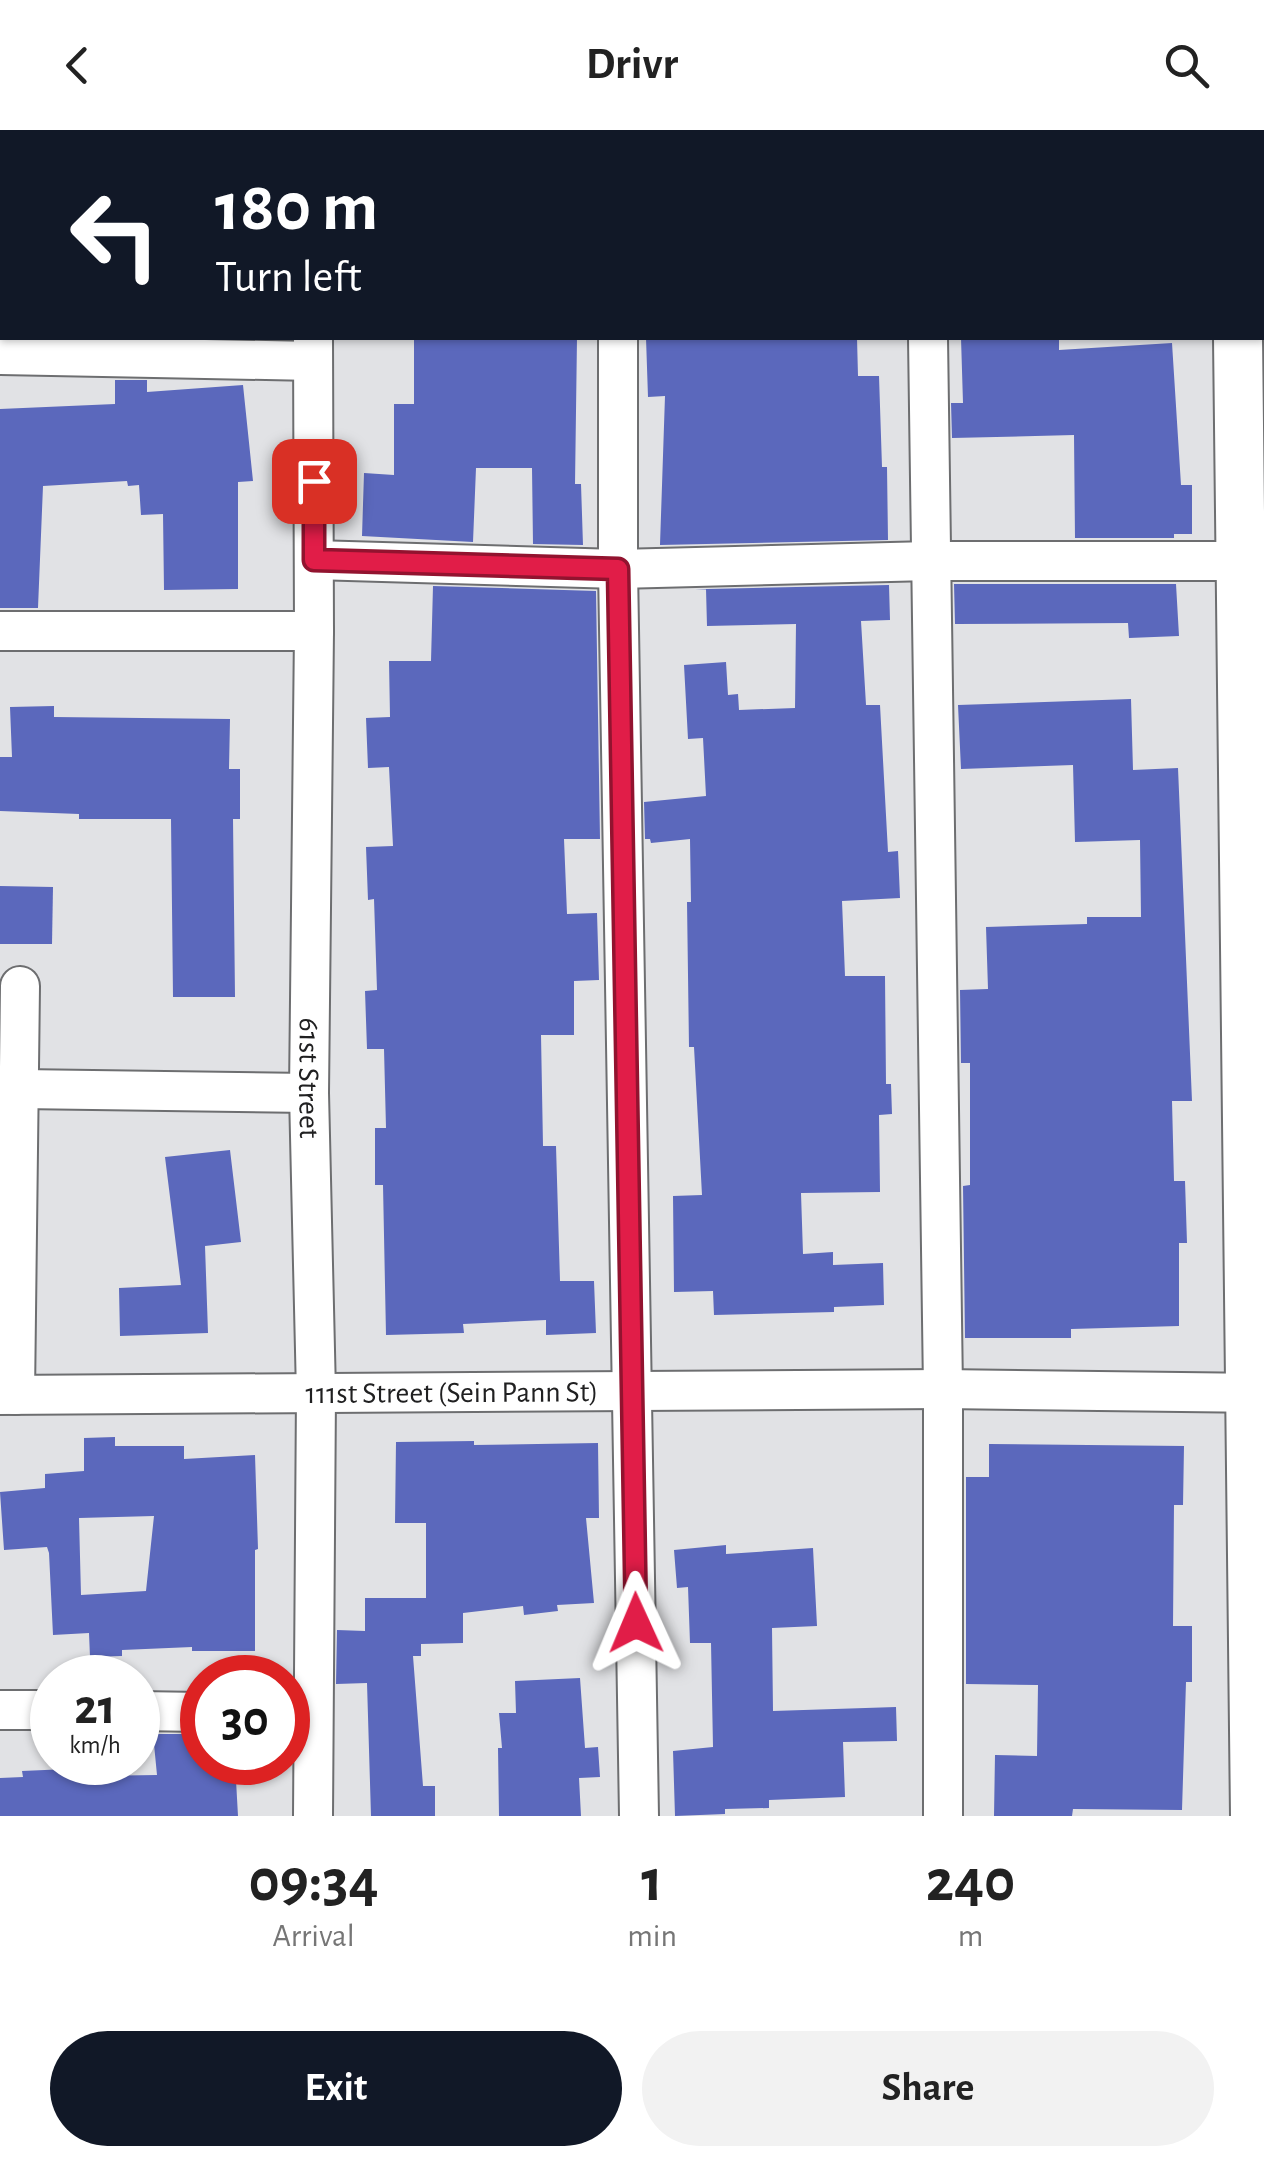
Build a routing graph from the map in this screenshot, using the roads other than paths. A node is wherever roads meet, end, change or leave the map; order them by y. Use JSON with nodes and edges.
{"nodes":[{"id":1,"x":618,"y":340,"type":"edge"},
{"id":2,"x":928,"y":340,"type":"edge"},
{"id":3,"x":1238,"y":340,"type":"edge"},
{"id":4,"x":313,"y":349,"type":"edge"},
{"id":5,"x":0,"y":355,"type":"edge"},
{"id":6,"x":314,"y":560,"type":"junction"},
{"id":7,"x":1240,"y":560,"type":"junction"},
{"id":8,"x":930,"y":561,"type":"junction"},
{"id":9,"x":618,"y":569,"type":"junction"},
{"id":10,"x":0,"y":631,"type":"edge"},
{"id":11,"x":314,"y":631,"type":"junction"},
{"id":12,"x":20,"y":986,"type":"dead end"},
{"id":13,"x":20,"y":1089,"type":"junction"},
{"id":14,"x":308,"y":1092,"type":"junction"},
{"id":15,"x":943,"y":1389,"type":"junction"},
{"id":16,"x":633,"y":1392,"type":"junction"},
{"id":17,"x":316,"y":1393,"type":"junction"},
{"id":18,"x":1258,"y":1393,"type":"edge"},
{"id":19,"x":7,"y":1395,"type":"edge"},
{"id":20,"x":304,"y":1655,"type":"edge"},
{"id":21,"x":0,"y":1710,"type":"edge"},
{"id":22,"x":30,"y":1710,"type":"edge"},
{"id":23,"x":309,"y":1785,"type":"edge"},
{"id":24,"x":313,"y":1816,"type":"edge"},
{"id":25,"x":639,"y":1816,"type":"edge"},
{"id":26,"x":944,"y":1816,"type":"edge"},
{"id":27,"x":1256,"y":1816,"type":"edge"}],
"edges":[{"from":1,"to":9,"type":"street"},
{"from":2,"to":8,"type":"street"},
{"from":3,"to":7,"type":"main road"},
{"from":4,"to":5,"type":"street"},
{"from":4,"to":6,"type":"street","name":"61st Street"},
{"from":6,"to":9,"type":"street"},
{"from":6,"to":11,"type":"street","name":"61st Street"},
{"from":7,"to":8,"type":"street"},
{"from":7,"to":18,"type":"main road"},
{"from":8,"to":9,"type":"street"},
{"from":8,"to":15,"type":"street"},
{"from":9,"to":16,"type":"street"},
{"from":10,"to":11,"type":"street"},
{"from":11,"to":14,"type":"street","name":"61st Street"},
{"from":12,"to":13,"type":"street"},
{"from":13,"to":14,"type":"street"},
{"from":13,"to":19,"type":"street"},
{"from":14,"to":17,"type":"street","name":"61st Street"},
{"from":15,"to":16,"type":"street","name":"111st Street (Sein Pann St)"},
{"from":15,"to":18,"type":"street","name":"111st Street (Sein Pann St)"},
{"from":15,"to":26,"type":"street"},
{"from":16,"to":17,"type":"street","name":"111st Street (Sein Pann St)"},
{"from":16,"to":25,"type":"street"},
{"from":17,"to":19,"type":"street","name":"111st Street (Sein Pann St)"},
{"from":17,"to":20,"type":"street","name":"61st Street"},
{"from":18,"to":27,"type":"main road"},
{"from":21,"to":22,"type":"street"},
{"from":23,"to":24,"type":"street","name":"61st Street"}]}
